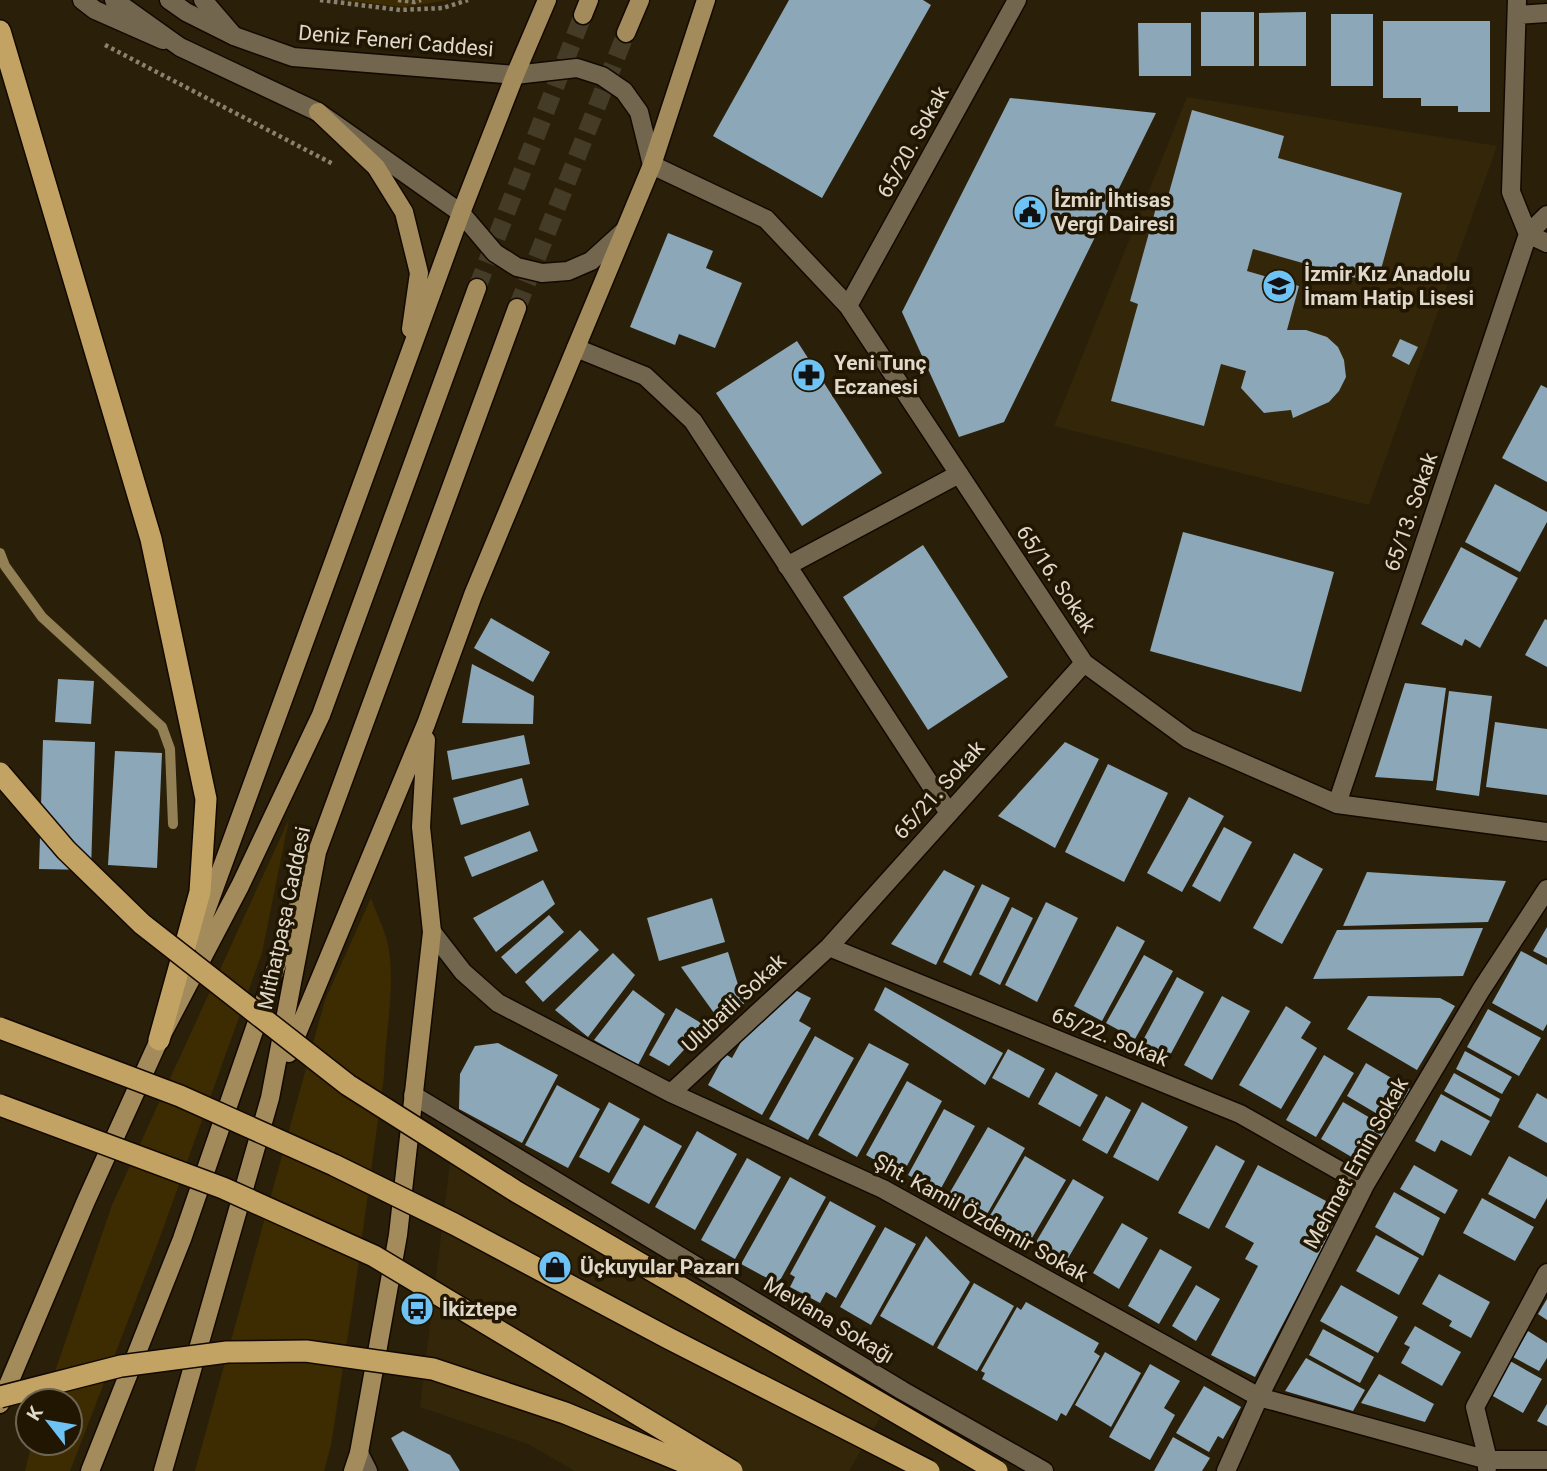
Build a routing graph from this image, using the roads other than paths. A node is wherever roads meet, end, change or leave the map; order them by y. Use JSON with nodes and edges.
{"nodes":[{"id":1,"x":82,"y":0,"type":"edge"},
{"id":2,"x":114,"y":0,"type":"edge"},
{"id":3,"x":169,"y":0,"type":"edge"},
{"id":4,"x":203,"y":0,"type":"edge"},
{"id":5,"x":547,"y":0,"type":"edge"},
{"id":6,"x":640,"y":0,"type":"edge"},
{"id":7,"x":706,"y":0,"type":"edge"},
{"id":8,"x":1017,"y":0,"type":"edge"},
{"id":9,"x":1517,"y":8,"type":"edge"},
{"id":10,"x":1547,"y":13,"type":"edge"},
{"id":11,"x":0,"y":30,"type":"edge"},
{"id":12,"x":626,"y":33,"type":"tunnel mouth"},
{"id":13,"x":234,"y":36,"type":"junction"},
{"id":14,"x":180,"y":47,"type":"junction"},
{"id":15,"x":514,"y":75,"type":"junction"},
{"id":16,"x":318,"y":112,"type":"junction"},
{"id":17,"x":652,"y":165,"type":"junction"},
{"id":18,"x":461,"y":212,"type":"junction"},
{"id":19,"x":1547,"y":215,"type":"edge"},
{"id":20,"x":624,"y":231,"type":"junction"},
{"id":21,"x":1528,"y":234,"type":"junction"},
{"id":22,"x":1547,"y":243,"type":"edge"},
{"id":23,"x":477,"y":288,"type":"tunnel mouth"},
{"id":24,"x":848,"y":306,"type":"junction"},
{"id":25,"x":517,"y":308,"type":"tunnel mouth"},
{"id":26,"x":576,"y":348,"type":"junction"},
{"id":27,"x":405,"y":367,"type":"junction"},
{"id":28,"x":959,"y":474,"type":"junction"},
{"id":29,"x":787,"y":566,"type":"junction"},
{"id":30,"x":1084,"y":663,"type":"junction"},
{"id":31,"x":426,"y":724,"type":"junction"},
{"id":32,"x":0,"y":773,"type":"edge"},
{"id":33,"x":1337,"y":804,"type":"junction"},
{"id":34,"x":949,"y":813,"type":"junction"},
{"id":35,"x":1547,"y":832,"type":"edge"},
{"id":36,"x":317,"y":852,"type":"junction"},
{"id":37,"x":1547,"y":889,"type":"edge"},
{"id":38,"x":432,"y":932,"type":"junction"},
{"id":39,"x":829,"y":947,"type":"junction"},
{"id":40,"x":0,"y":1028,"type":"edge"},
{"id":41,"x":159,"y":1040,"type":"junction"},
{"id":42,"x":671,"y":1093,"type":"junction"},
{"id":43,"x":413,"y":1095,"type":"junction"},
{"id":44,"x":270,"y":1098,"type":"junction"},
{"id":45,"x":0,"y":1105,"type":"edge"},
{"id":46,"x":1366,"y":1185,"type":"junction"},
{"id":47,"x":1547,"y":1273,"type":"edge"},
{"id":48,"x":0,"y":1397,"type":"edge"},
{"id":49,"x":1259,"y":1397,"type":"junction"},
{"id":50,"x":0,"y":1405,"type":"edge"},
{"id":51,"x":359,"y":1453,"type":"junction"},
{"id":52,"x":1547,"y":1460,"type":"edge"},
{"id":53,"x":1488,"y":1465,"type":"edge"},
{"id":54,"x":90,"y":1471,"type":"edge"},
{"id":55,"x":163,"y":1471,"type":"edge"},
{"id":56,"x":353,"y":1471,"type":"edge"},
{"id":57,"x":368,"y":1471,"type":"edge"},
{"id":58,"x":705,"y":1471,"type":"edge"},
{"id":59,"x":732,"y":1471,"type":"edge"},
{"id":60,"x":929,"y":1471,"type":"edge"},
{"id":61,"x":997,"y":1471,"type":"edge"},
{"id":62,"x":1044,"y":1471,"type":"edge"},
{"id":63,"x":1226,"y":1471,"type":"edge"}],
"edges":[{"from":1,"to":14,"type":"street"},
{"from":2,"to":14,"type":"street"},
{"from":3,"to":13,"type":"street","name":"Deniz Feneri Caddesi"},
{"from":4,"to":13,"type":"street"},
{"from":5,"to":15,"type":"main road"},
{"from":6,"to":12,"type":"main road"},
{"from":7,"to":17,"type":"main road"},
{"from":8,"to":24,"type":"street","name":"65/20. Sokak"},
{"from":9,"to":10,"type":"street"},
{"from":9,"to":21,"type":"street"},
{"from":11,"to":41,"type":"highway"},
{"from":13,"to":15,"type":"street","name":"Deniz Feneri Caddesi"},
{"from":14,"to":16,"type":"street"},
{"from":15,"to":17,"type":"street"},
{"from":15,"to":18,"type":"main road"},
{"from":16,"to":18,"type":"street"},
{"from":16,"to":27,"type":"main road"},
{"from":17,"to":20,"type":"main road"},
{"from":17,"to":24,"type":"street","name":"65/16. Sokak"},
{"from":18,"to":20,"type":"street"},
{"from":18,"to":27,"type":"main road"},
{"from":19,"to":21,"type":"street","name":"65/13. Sokak"},
{"from":20,"to":26,"type":"main road"},
{"from":21,"to":22,"type":"street"},
{"from":21,"to":33,"type":"street","name":"65/13. Sokak"},
{"from":23,"to":41,"type":"main road","name":"Mithatpaşa Caddesi"},
{"from":24,"to":28,"type":"street","name":"65/16. Sokak"},
{"from":25,"to":36,"type":"main road","name":"Mithatpaşa Caddesi"},
{"from":26,"to":29,"type":"street"},
{"from":26,"to":31,"type":"main road"},
{"from":27,"to":41,"type":"main road"},
{"from":28,"to":29,"type":"street"},
{"from":28,"to":30,"type":"street","name":"65/16. Sokak"},
{"from":29,"to":34,"type":"street"},
{"from":30,"to":33,"type":"street","name":"65/16. Sokak"},
{"from":30,"to":34,"type":"street","name":"65/21. Sokak"},
{"from":31,"to":38,"type":"main road"},
{"from":31,"to":44,"type":"main road"},
{"from":32,"to":61,"type":"highway","bridge":true},
{"from":33,"to":35,"type":"street","name":"65/16. Sokak"},
{"from":34,"to":39,"type":"street","name":"65/21. Sokak"},
{"from":36,"to":44,"type":"main road","name":"Mithatpaşa Caddesi"},
{"from":36,"to":54,"type":"main road"},
{"from":37,"to":46,"type":"street","name":"Mehmet Emin Sokak"},
{"from":38,"to":42,"type":"street","name":"Şht. Kamil Özdemir Sokak"},
{"from":38,"to":43,"type":"main road"},
{"from":39,"to":42,"type":"street","name":"Ulubatli Sokak"},
{"from":39,"to":46,"type":"street","name":"65/22. Sokak"},
{"from":40,"to":60,"type":"highway","bridge":true},
{"from":41,"to":50,"type":"main road","name":"Mithatpaşa Caddesi"},
{"from":42,"to":49,"type":"street","name":"Şht. Kamil Özdemir Sokak"},
{"from":43,"to":51,"type":"main road"},
{"from":43,"to":62,"type":"street","name":"Mevlana Sokağı"},
{"from":44,"to":55,"type":"main road","name":"Mithatpaşa Caddesi"},
{"from":45,"to":59,"type":"highway","bridge":true},
{"from":46,"to":49,"type":"street","name":"Mehmet Emin Sokak"},
{"from":47,"to":53,"type":"street"},
{"from":48,"to":58,"type":"highway","bridge":true},
{"from":49,"to":53,"type":"street","name":"Şht. Kamil Özdemir Sokak"},
{"from":49,"to":63,"type":"street","name":"Mehmet Emin Sokak"},
{"from":51,"to":56,"type":"main road"},
{"from":51,"to":57,"type":"street"},
{"from":52,"to":53,"type":"street","name":"Şht. Kamil Özdemir Sokak"}]}
